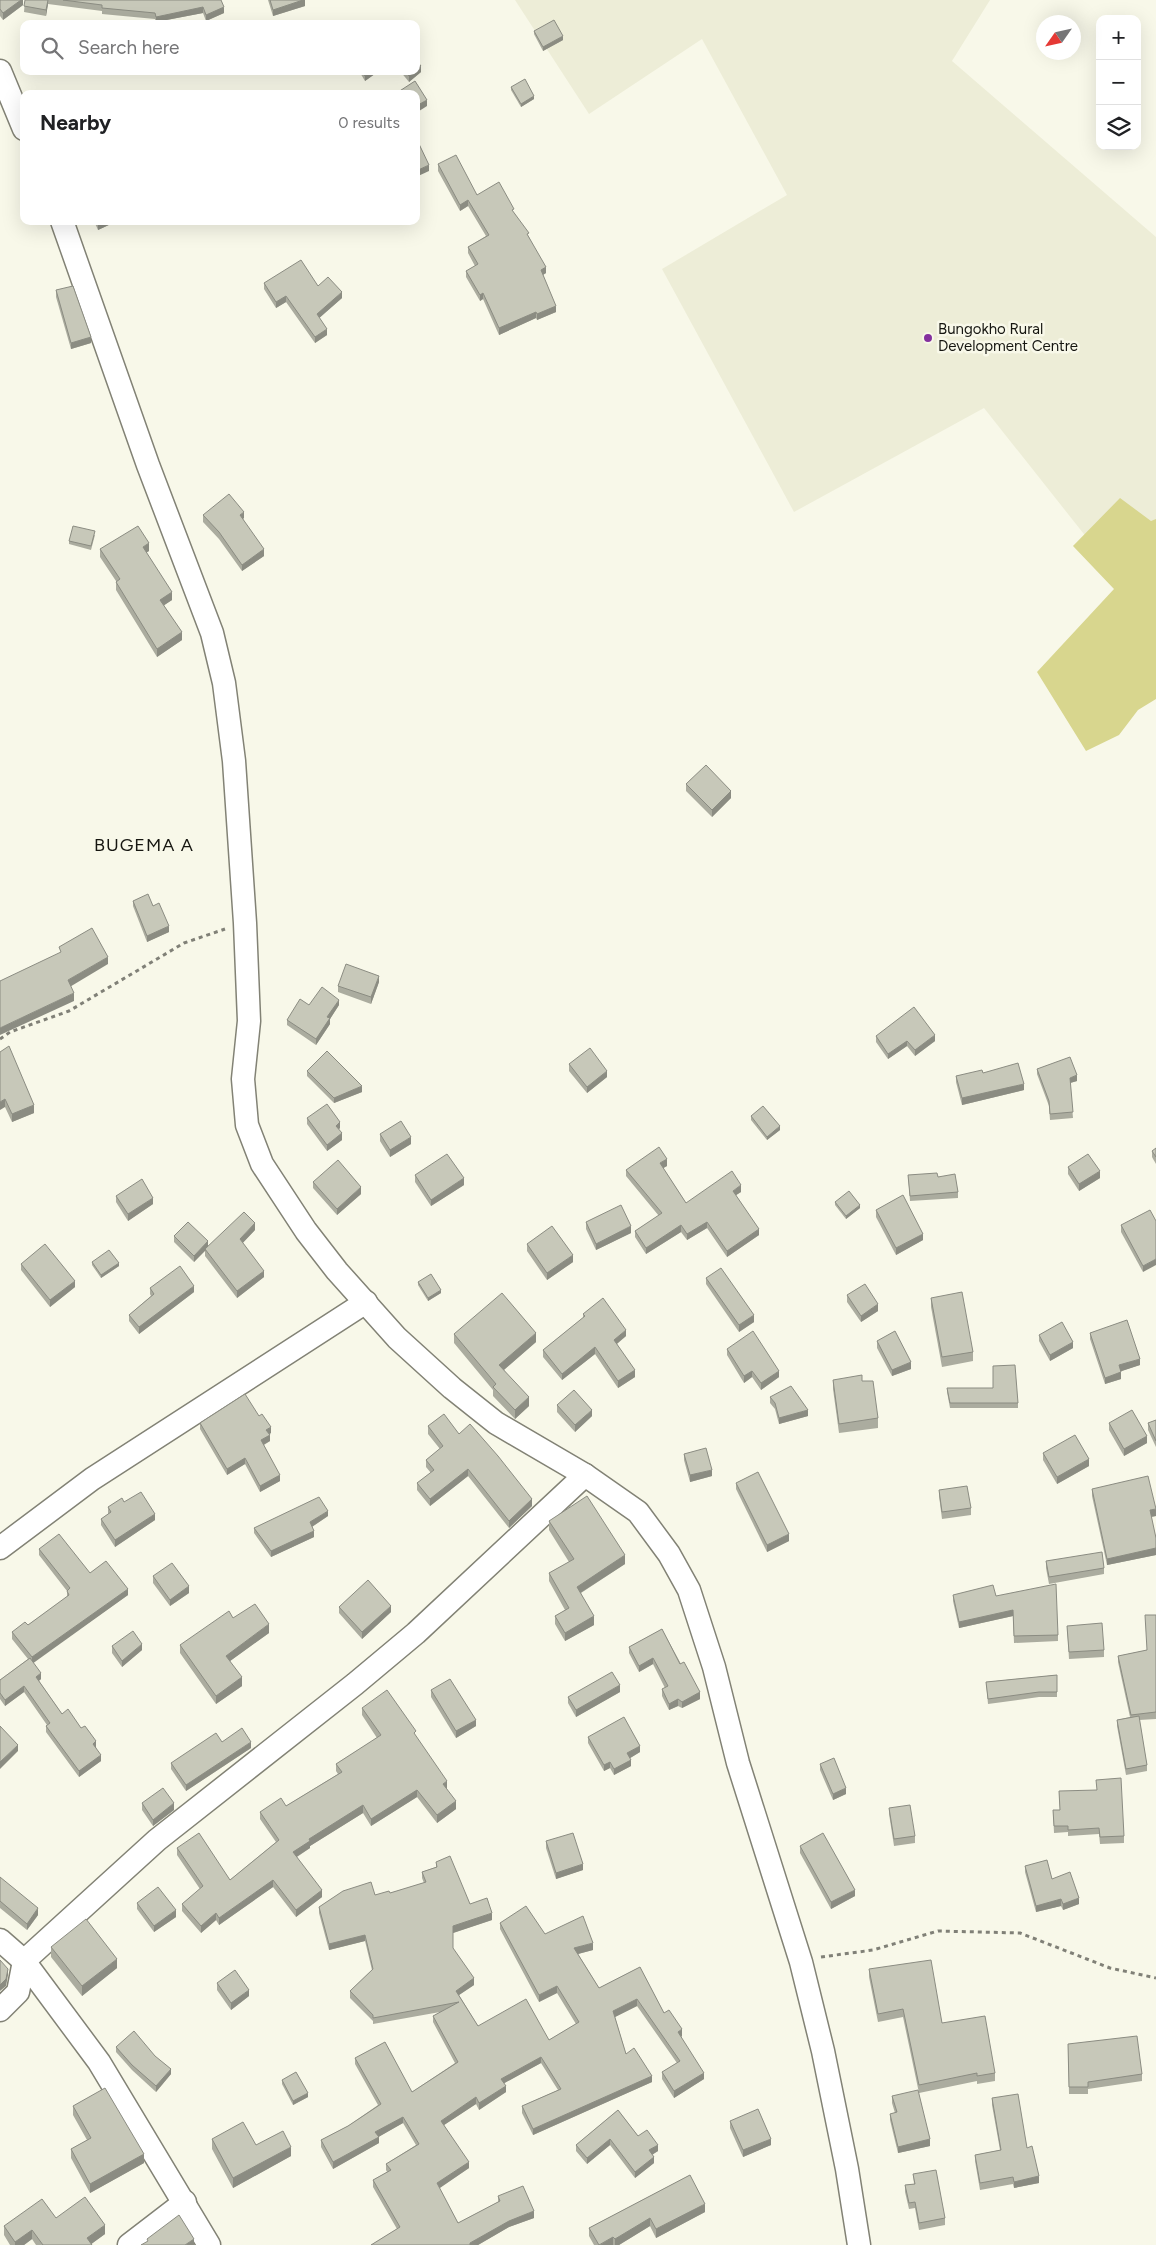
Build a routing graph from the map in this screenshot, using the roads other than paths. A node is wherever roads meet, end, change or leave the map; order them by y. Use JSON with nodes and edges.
{"nodes":[{"id":1,"x":0,"y":71,"type":"edge"},
{"id":2,"x":20,"y":118,"type":"edge"},
{"id":3,"x":63,"y":225,"type":"edge"},
{"id":4,"x":366,"y":1302,"type":"junction"},
{"id":5,"x":585,"y":1475,"type":"junction"},
{"id":6,"x":0,"y":1548,"type":"edge"},
{"id":7,"x":0,"y":1940,"type":"edge"},
{"id":8,"x":24,"y":1960,"type":"junction"},
{"id":9,"x":0,"y":2010,"type":"edge"},
{"id":10,"x":184,"y":2202,"type":"junction"},
{"id":11,"x":129,"y":2245,"type":"edge"},
{"id":12,"x":209,"y":2245,"type":"edge"},
{"id":13,"x":860,"y":2245,"type":"edge"}],
"edges":[{"from":1,"to":2,"type":"street"},
{"from":3,"to":4,"type":"street"},
{"from":4,"to":5,"type":"street"},
{"from":4,"to":6,"type":"street"},
{"from":5,"to":8,"type":"street"},
{"from":5,"to":13,"type":"street"},
{"from":7,"to":8,"type":"street"},
{"from":8,"to":9,"type":"street"},
{"from":8,"to":10,"type":"street"},
{"from":10,"to":11,"type":"street"},
{"from":10,"to":12,"type":"street"}]}
